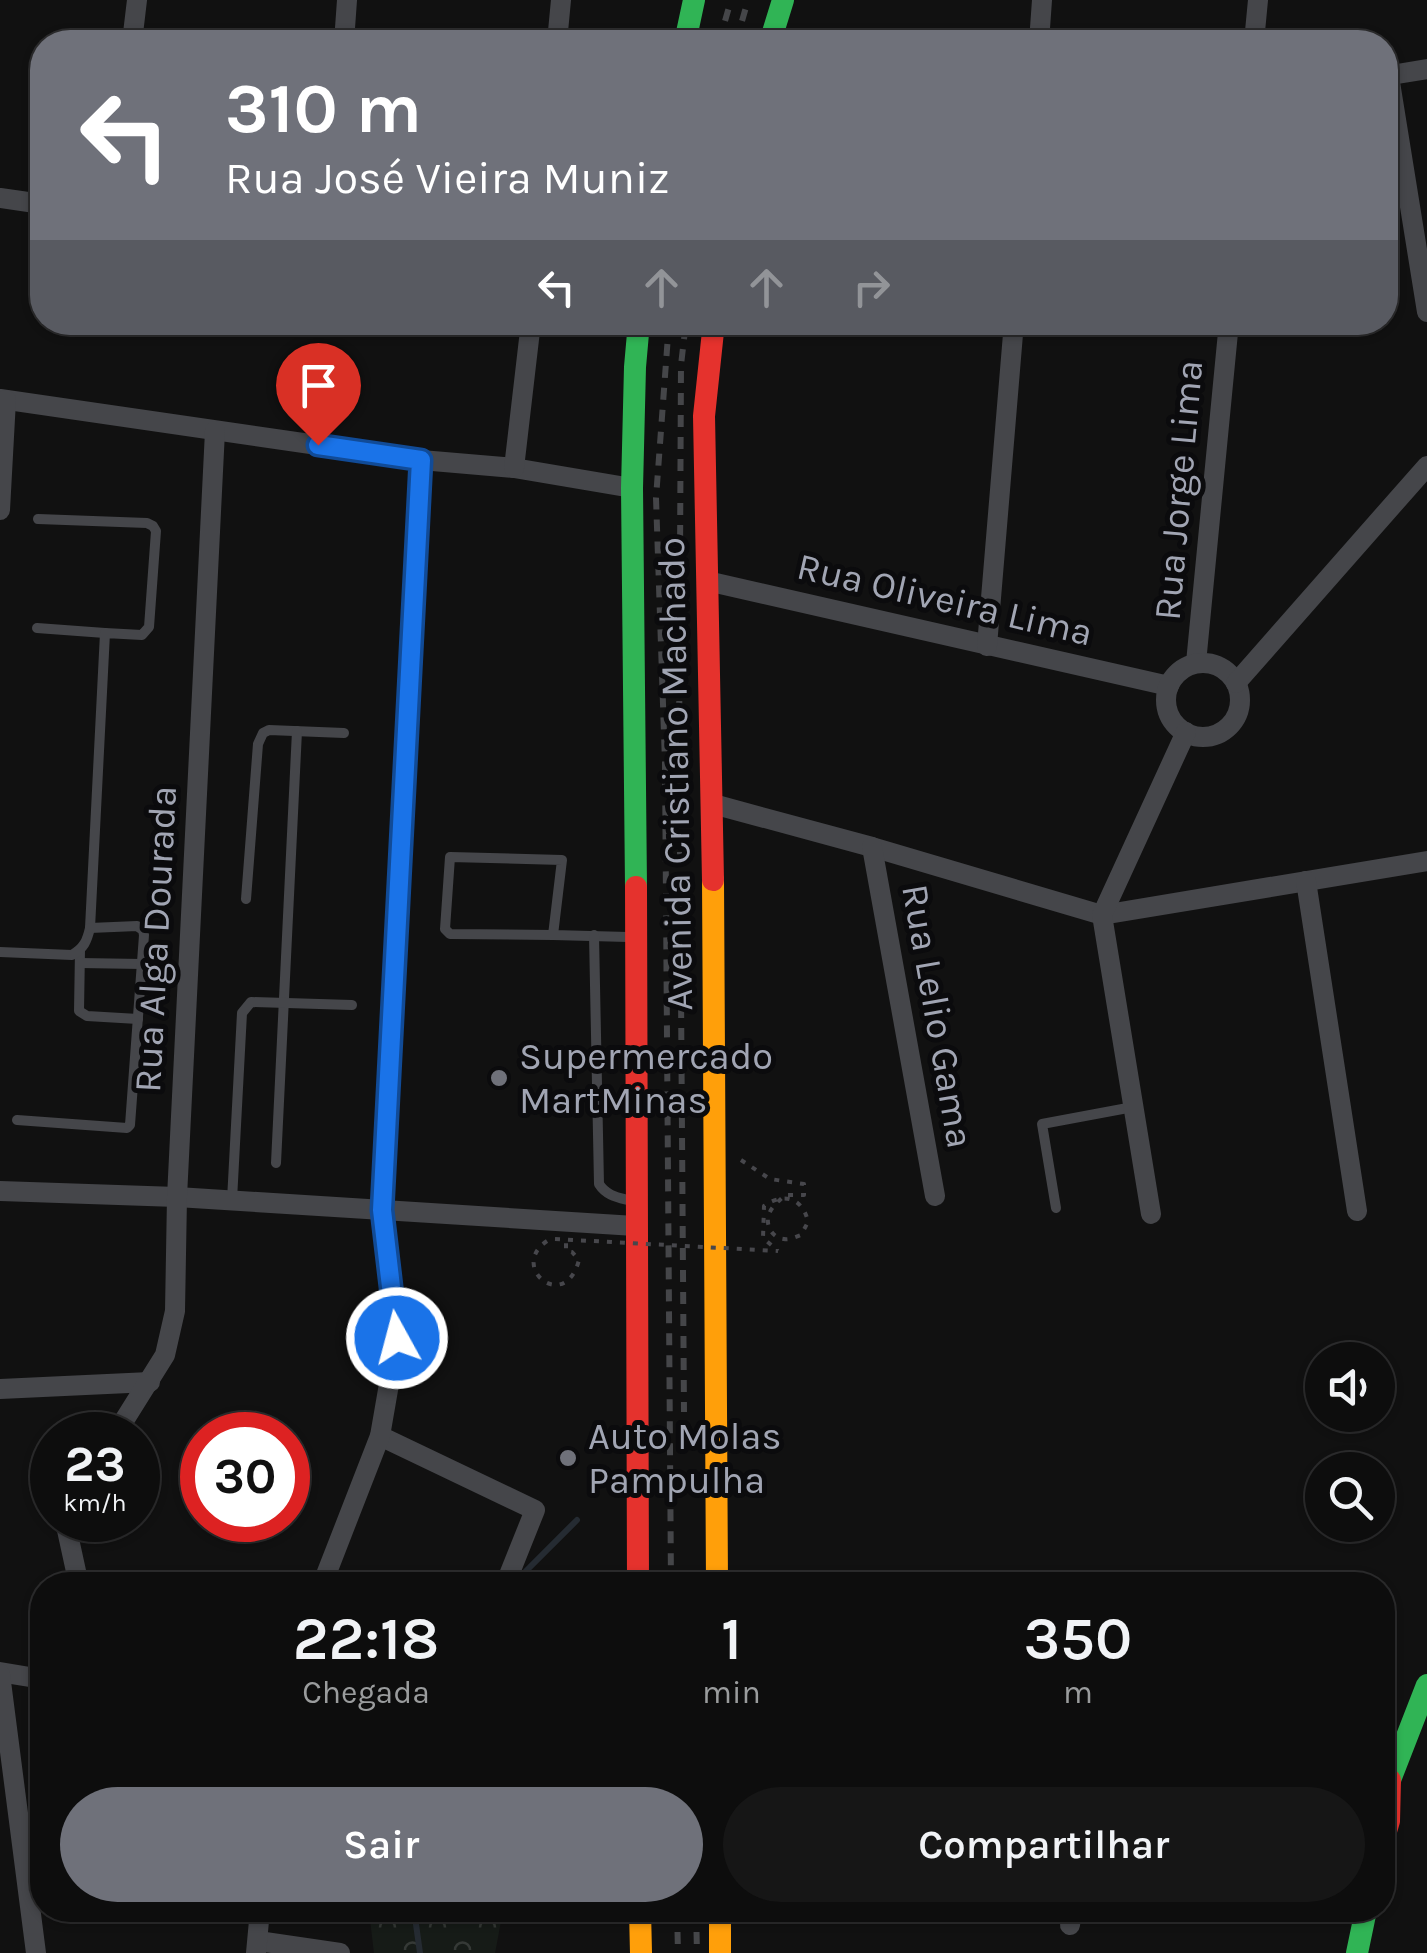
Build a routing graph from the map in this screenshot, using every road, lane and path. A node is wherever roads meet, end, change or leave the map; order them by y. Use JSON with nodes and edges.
{"nodes":[{"id":1,"x":137,"y":0,"type":"edge"},
{"id":2,"x":347,"y":0,"type":"edge"},
{"id":3,"x":560,"y":0,"type":"edge"},
{"id":4,"x":694,"y":0,"type":"edge"},
{"id":5,"x":782,"y":0,"type":"edge"},
{"id":6,"x":1042,"y":0,"type":"edge"},
{"id":7,"x":1258,"y":0,"type":"edge"},
{"id":8,"x":133,"y":30,"type":"edge"},
{"id":9,"x":345,"y":30,"type":"edge"},
{"id":10,"x":558,"y":30,"type":"edge"},
{"id":11,"x":688,"y":30,"type":"edge"},
{"id":12,"x":773,"y":30,"type":"edge"},
{"id":13,"x":1039,"y":30,"type":"edge"},
{"id":14,"x":1255,"y":30,"type":"edge"},
{"id":15,"x":1427,"y":69,"type":"edge"},
{"id":16,"x":1398,"y":74,"type":"edge"},
{"id":17,"x":1398,"y":141,"type":"edge"},
{"id":18,"x":0,"y":198,"type":"edge"},
{"id":19,"x":30,"y":202,"type":"edge"},
{"id":20,"x":1427,"y":312,"type":"edge"},
{"id":21,"x":529,"y":335,"type":"edge"},
{"id":22,"x":638,"y":335,"type":"edge"},
{"id":23,"x":713,"y":335,"type":"edge"},
{"id":24,"x":1013,"y":335,"type":"edge"},
{"id":25,"x":1228,"y":335,"type":"edge"},
{"id":26,"x":3,"y":400,"type":"edge"},
{"id":27,"x":215,"y":431,"type":"junction"},
{"id":28,"x":421,"y":460,"type":"junction"},
{"id":29,"x":1427,"y":466,"type":"edge"},
{"id":30,"x":514,"y":468,"type":"junction"},
{"id":31,"x":632,"y":488,"type":"junction"},
{"id":32,"x":0,"y":510,"type":"edge"},
{"id":33,"x":38,"y":519,"type":"dead end"},
{"id":34,"x":707,"y":581,"type":"junction"},
{"id":35,"x":37,"y":628,"type":"dead end"},
{"id":36,"x":105,"y":632,"type":"junction"},
{"id":37,"x":986,"y":646,"type":"junction"},
{"id":38,"x":1196,"y":663,"type":"junction"},
{"id":39,"x":1236,"y":683,"type":"junction"},
{"id":40,"x":1168,"y":686,"type":"junction"},
{"id":41,"x":297,"y":731,"type":"junction"},
{"id":42,"x":1186,"y":732,"type":"junction"},
{"id":43,"x":344,"y":733,"type":"dead end"},
{"id":44,"x":713,"y":804,"type":"junction"},
{"id":45,"x":872,"y":847,"type":"junction"},
{"id":46,"x":1427,"y":862,"type":"edge"},
{"id":47,"x":1306,"y":882,"type":"junction"},
{"id":48,"x":246,"y":899,"type":"dead end"},
{"id":49,"x":1102,"y":915,"type":"junction"},
{"id":50,"x":90,"y":928,"type":"junction"},
{"id":51,"x":553,"y":935,"type":"junction"},
{"id":52,"x":594,"y":935,"type":"junction"},
{"id":53,"x":636,"y":937,"type":"junction"},
{"id":54,"x":80,"y":950,"type":"junction"},
{"id":55,"x":0,"y":952,"type":"edge"},
{"id":56,"x":80,"y":964,"type":"junction"},
{"id":57,"x":142,"y":964,"type":"junction"},
{"id":58,"x":284,"y":1004,"type":"junction"},
{"id":59,"x":352,"y":1005,"type":"dead end"},
{"id":60,"x":138,"y":1020,"type":"junction"},
{"id":61,"x":1134,"y":1107,"type":"junction"},
{"id":62,"x":16,"y":1120,"type":"dead end"},
{"id":63,"x":714,"y":1139,"type":"junction"},
{"id":64,"x":276,"y":1163,"type":"dead end"},
{"id":65,"x":0,"y":1192,"type":"edge"},
{"id":66,"x":935,"y":1196,"type":"dead end"},
{"id":67,"x":177,"y":1197,"type":"junction"},
{"id":68,"x":781,"y":1199,"type":"junction"},
{"id":69,"x":232,"y":1201,"type":"junction"},
{"id":70,"x":1056,"y":1208,"type":"dead end"},
{"id":71,"x":382,"y":1210,"type":"junction"},
{"id":72,"x":1357,"y":1211,"type":"dead end"},
{"id":73,"x":636,"y":1214,"type":"junction"},
{"id":74,"x":1151,"y":1214,"type":"dead end"},
{"id":75,"x":566,"y":1251,"type":"dead end"},
{"id":76,"x":150,"y":1382,"type":"junction"},
{"id":77,"x":0,"y":1389,"type":"edge"},
{"id":78,"x":130,"y":1412,"type":"edge"},
{"id":79,"x":380,"y":1436,"type":"junction"},
{"id":80,"x":70,"y":1542,"type":"edge"},
{"id":81,"x":76,"y":1572,"type":"edge"},
{"id":82,"x":327,"y":1572,"type":"edge"},
{"id":83,"x":510,"y":1572,"type":"edge"},
{"id":84,"x":638,"y":1572,"type":"edge"},
{"id":85,"x":717,"y":1572,"type":"edge"},
{"id":86,"x":0,"y":1673,"type":"edge"},
{"id":87,"x":30,"y":1677,"type":"edge"},
{"id":88,"x":1427,"y":1685,"type":"edge"},
{"id":89,"x":1395,"y":1764,"type":"edge"},
{"id":90,"x":30,"y":1906,"type":"edge"},
{"id":91,"x":32,"y":1922,"type":"edge"},
{"id":92,"x":259,"y":1922,"type":"edge"},
{"id":93,"x":640,"y":1922,"type":"edge"},
{"id":94,"x":720,"y":1922,"type":"edge"},
{"id":95,"x":1344,"y":1922,"type":"edge"},
{"id":96,"x":1363,"y":1922,"type":"edge"},
{"id":97,"x":257,"y":1947,"type":"edge"},
{"id":98,"x":36,"y":1953,"type":"edge"},
{"id":99,"x":340,"y":1953,"type":"edge"},
{"id":100,"x":641,"y":1953,"type":"edge"},
{"id":101,"x":720,"y":1953,"type":"edge"},
{"id":102,"x":1338,"y":1953,"type":"edge"},
{"id":103,"x":1357,"y":1953,"type":"edge"}],
"edges":[{"from":1,"to":8,"type":"street"},
{"from":2,"to":9,"type":"street"},
{"from":3,"to":10,"type":"street"},
{"from":4,"to":11,"type":"main road"},
{"from":5,"to":12,"type":"main road"},
{"from":6,"to":13,"type":"street"},
{"from":7,"to":14,"type":"street"},
{"from":15,"to":16,"type":"street"},
{"from":17,"to":20,"type":"street"},
{"from":18,"to":19,"type":"street"},
{"from":21,"to":30,"type":"street"},
{"from":22,"to":31,"type":"main road","name":"Avenida Cristiano Machado"},
{"from":23,"to":34,"type":"main road","name":"Avenida Cristiano Machado"},
{"from":24,"to":37,"type":"street"},
{"from":25,"to":38,"type":"street","name":"Rua Jorge Lima"},
{"from":26,"to":27,"type":"street"},
{"from":26,"to":32,"type":"street"},
{"from":27,"to":28,"type":"street"},
{"from":27,"to":67,"type":"street","name":"Rua Alga Dourada"},
{"from":28,"to":30,"type":"street"},
{"from":28,"to":71,"type":"street"},
{"from":29,"to":39,"type":"street"},
{"from":30,"to":31,"type":"street"},
{"from":31,"to":53,"type":"main road","name":"Avenida Cristiano Machado"},
{"from":33,"to":36,"type":"lane"},
{"from":34,"to":37,"type":"street","name":"Rua Oliveira Lima"},
{"from":34,"to":44,"type":"main road","name":"Avenida Cristiano Machado"},
{"from":35,"to":36,"type":"lane"},
{"from":36,"to":50,"type":"lane"},
{"from":37,"to":40,"type":"street","name":"Rua Oliveira Lima"},
{"from":38,"to":39,"type":"street"},
{"from":38,"to":40,"type":"street"},
{"from":39,"to":42,"type":"street"},
{"from":40,"to":42,"type":"street"},
{"from":41,"to":43,"type":"lane"},
{"from":41,"to":48,"type":"lane"},
{"from":41,"to":58,"type":"lane"},
{"from":42,"to":49,"type":"street"},
{"from":44,"to":45,"type":"street"},
{"from":44,"to":63,"type":"main road","name":"Avenida Cristiano Machado"},
{"from":45,"to":49,"type":"street"},
{"from":45,"to":66,"type":"street","name":"Rua Lelio Gama"},
{"from":46,"to":47,"type":"street"},
{"from":47,"to":49,"type":"street"},
{"from":47,"to":72,"type":"street"},
{"from":49,"to":61,"type":"street"},
{"from":50,"to":54,"type":"lane"},
{"from":50,"to":57,"type":"lane"},
{"from":51,"to":51,"type":"lane"},
{"from":51,"to":52,"type":"lane"},
{"from":52,"to":53,"type":"lane"},
{"from":52,"to":73,"type":"lane"},
{"from":53,"to":73,"type":"main road","name":"Avenida Cristiano Machado"},
{"from":54,"to":55,"type":"lane"},
{"from":54,"to":56,"type":"lane"},
{"from":56,"to":57,"type":"lane"},
{"from":56,"to":60,"type":"lane"},
{"from":57,"to":60,"type":"lane"},
{"from":58,"to":59,"type":"lane"},
{"from":58,"to":64,"type":"lane"},
{"from":58,"to":69,"type":"lane"},
{"from":60,"to":62,"type":"lane"},
{"from":61,"to":70,"type":"lane"},
{"from":61,"to":74,"type":"street"},
{"from":63,"to":68,"type":"path"},
{"from":63,"to":85,"type":"main road","name":"Avenida Cristiano Machado"},
{"from":65,"to":67,"type":"street"},
{"from":67,"to":69,"type":"street"},
{"from":67,"to":76,"type":"street","name":"Rua Alga Dourada"},
{"from":68,"to":68,"type":"path"},
{"from":68,"to":75,"type":"path","bridge":true},
{"from":69,"to":71,"type":"street"},
{"from":71,"to":73,"type":"street"},
{"from":71,"to":79,"type":"street"},
{"from":73,"to":84,"type":"main road","name":"Avenida Cristiano Machado"},
{"from":76,"to":77,"type":"street"},
{"from":76,"to":78,"type":"street","name":"Rua Alga Dourada"},
{"from":79,"to":82,"type":"street"},
{"from":79,"to":83,"type":"street"},
{"from":80,"to":81,"type":"street"},
{"from":86,"to":87,"type":"street"},
{"from":86,"to":90,"type":"street"},
{"from":88,"to":89,"type":"main road"},
{"from":91,"to":98,"type":"street"},
{"from":92,"to":97,"type":"street"},
{"from":93,"to":100,"type":"main road"},
{"from":94,"to":101,"type":"main road"},
{"from":95,"to":102,"type":"main road"},
{"from":96,"to":103,"type":"main road"},
{"from":97,"to":99,"type":"street"}]}
